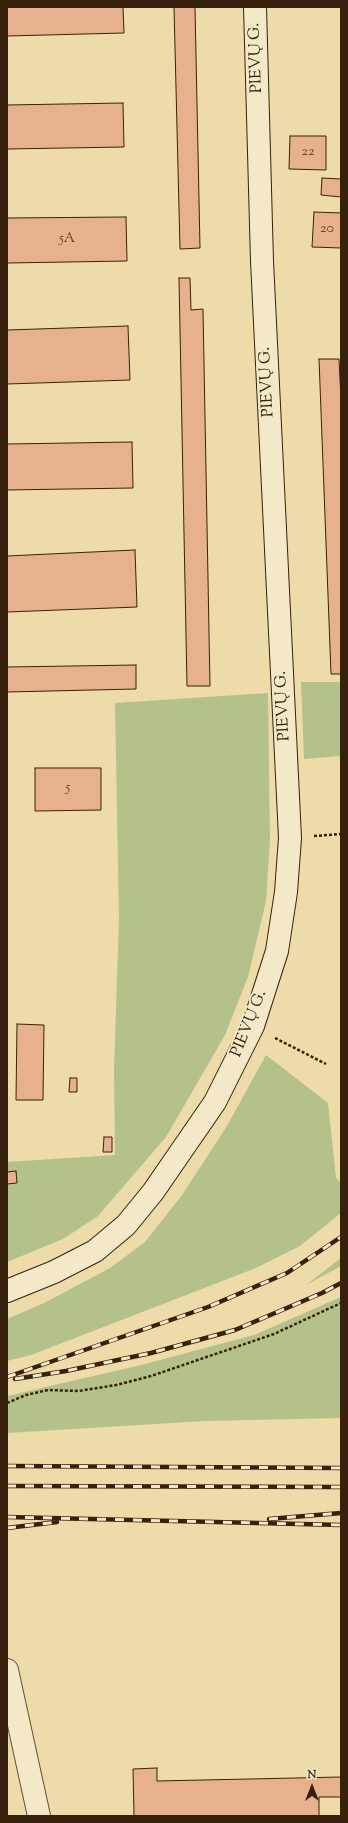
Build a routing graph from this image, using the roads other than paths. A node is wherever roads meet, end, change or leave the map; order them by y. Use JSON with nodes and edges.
{"nodes":[{"id":1,"x":256,"y":7,"type":"edge"},
{"id":2,"x":7,"y":1291,"type":"edge"},
{"id":3,"x":7,"y":1670,"type":"edge"},
{"id":4,"x":39,"y":1816,"type":"edge"}],
"edges":[{"from":1,"to":2,"type":"street","name":"PIEVŲ G."},
{"from":3,"to":4,"type":"street"}]}
